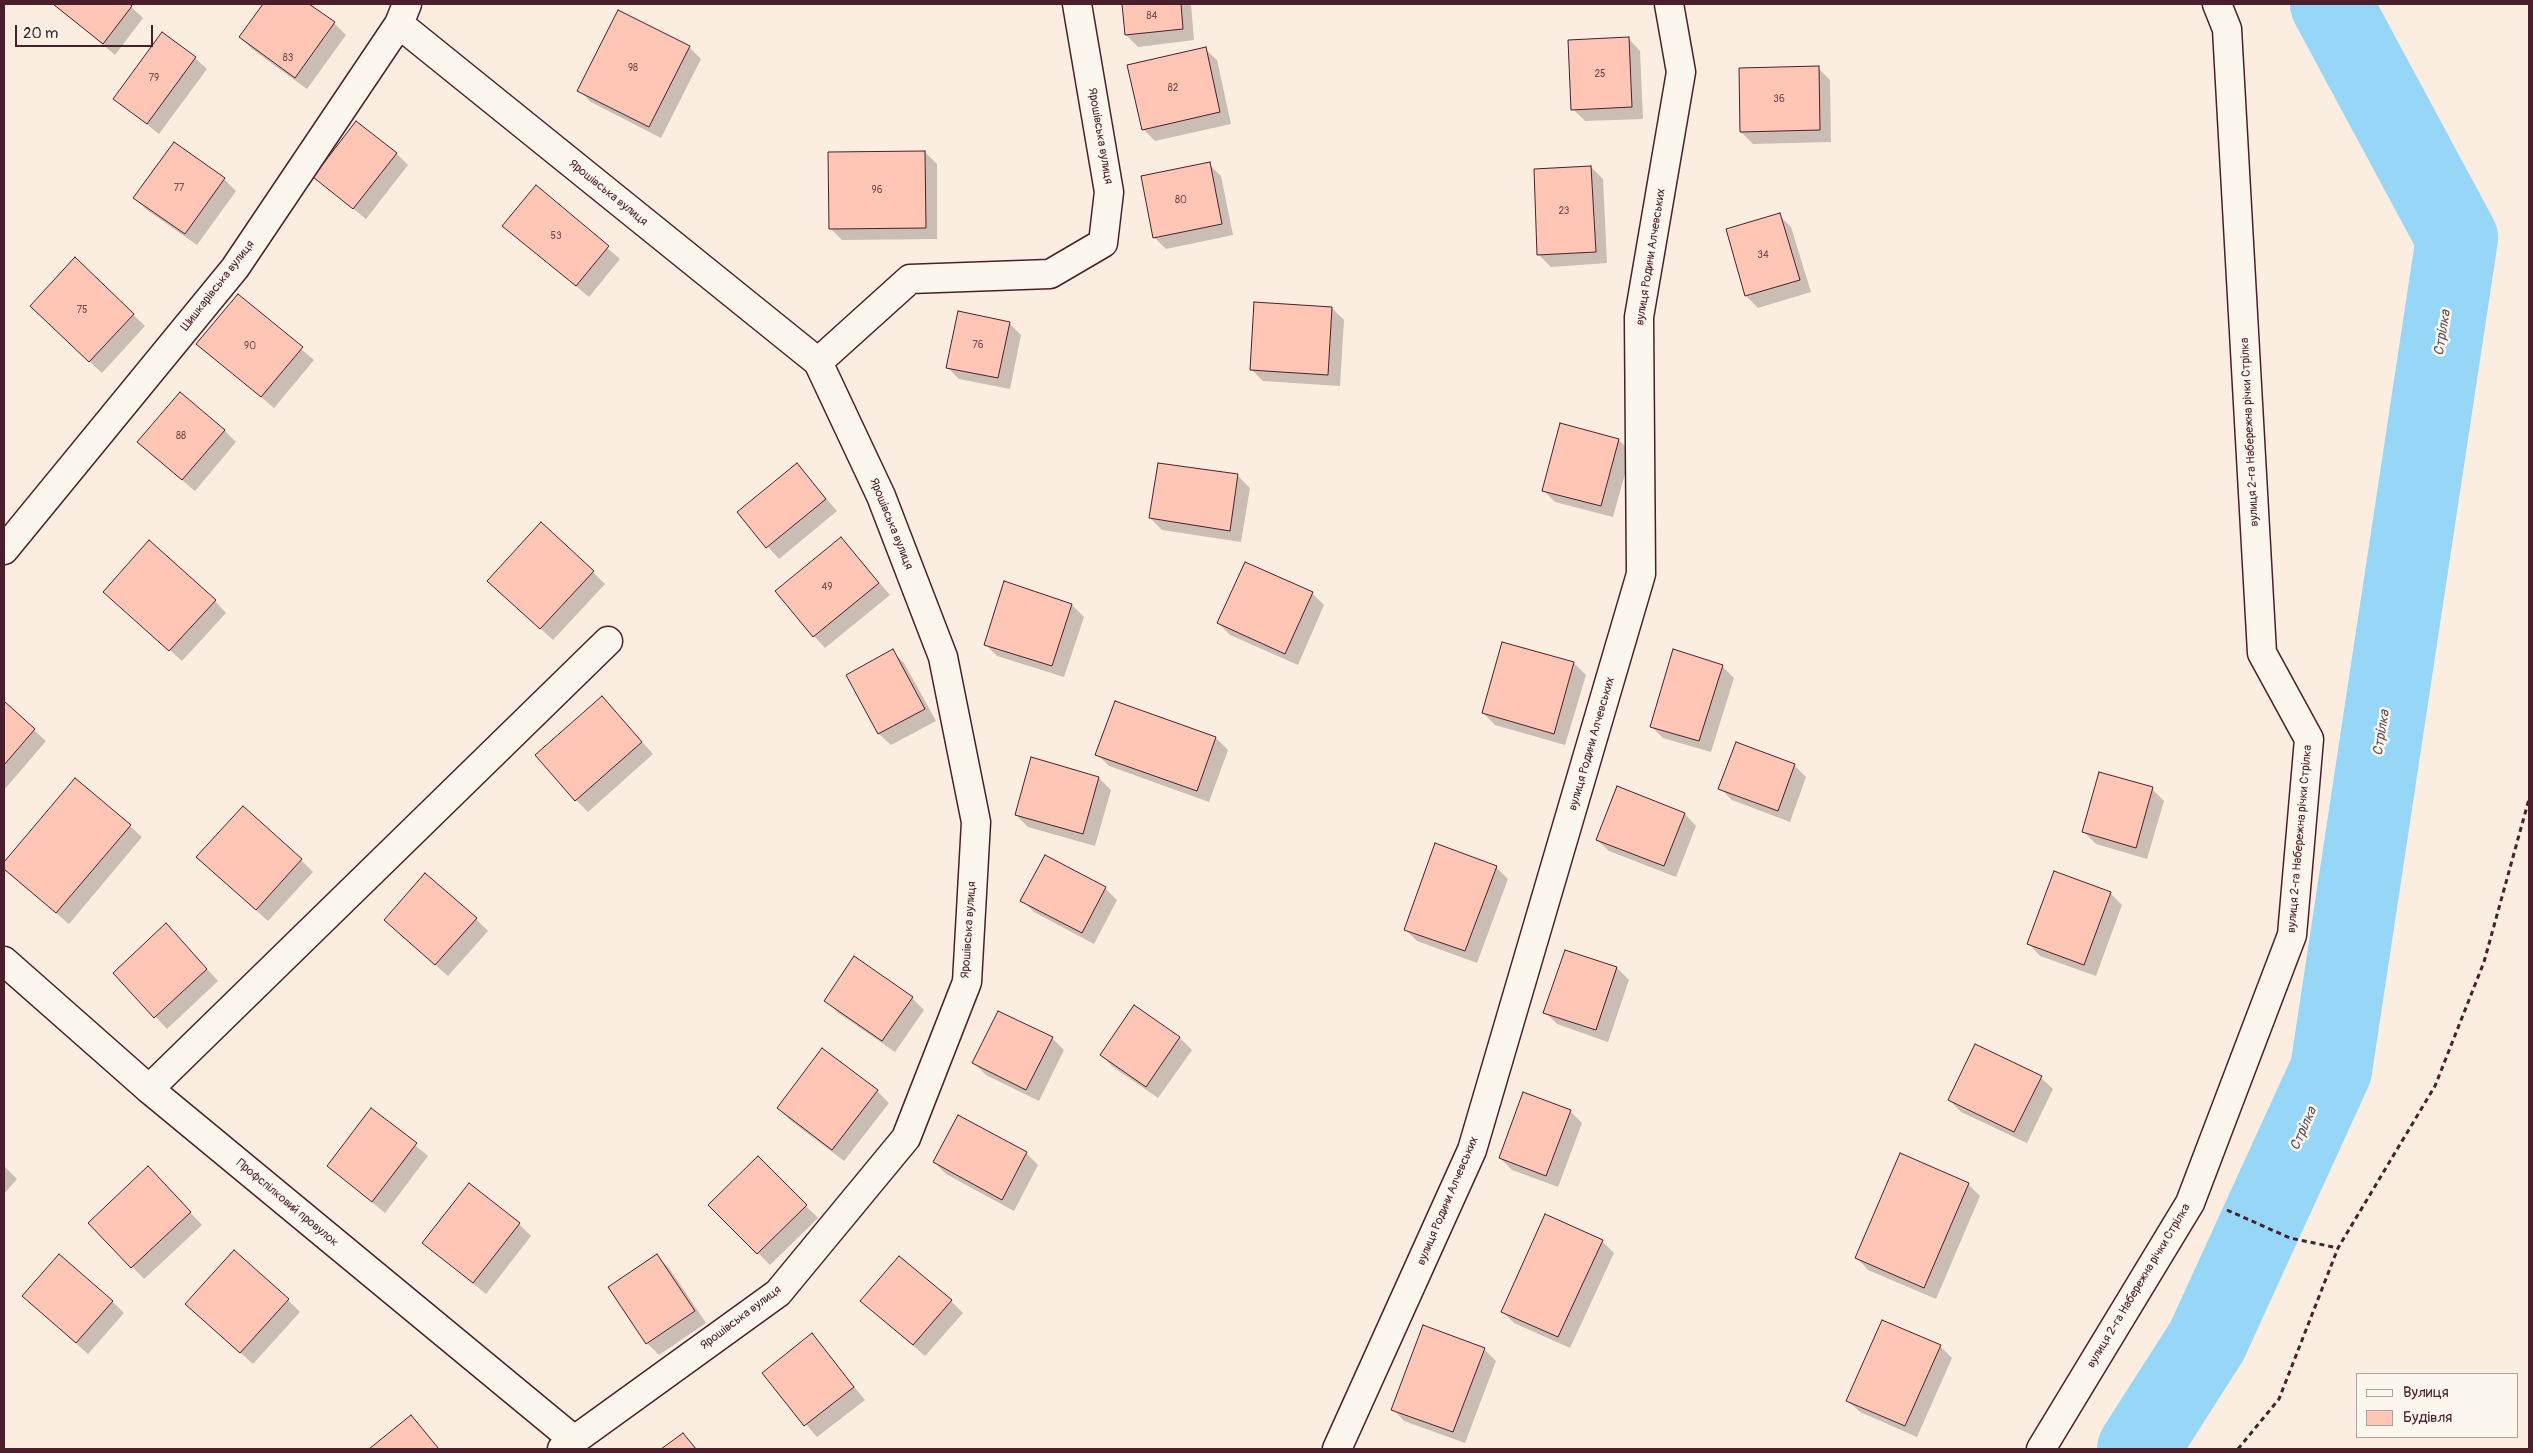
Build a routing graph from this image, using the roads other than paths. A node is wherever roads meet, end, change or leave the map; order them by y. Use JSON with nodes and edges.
{"nodes":[{"id":1,"x":1078,"y":4,"type":"edge"},
{"id":2,"x":1670,"y":4,"type":"edge"},
{"id":3,"x":2217,"y":4,"type":"edge"},
{"id":4,"x":403,"y":14,"type":"edge"},
{"id":5,"x":818,"y":362,"type":"junction"},
{"id":6,"x":4,"y":550,"type":"edge"},
{"id":7,"x":608,"y":641,"type":"dead end"},
{"id":8,"x":4,"y":961,"type":"edge"},
{"id":9,"x":149,"y":1089,"type":"junction"},
{"id":10,"x":568,"y":1445,"type":"edge"},
{"id":11,"x":1337,"y":1449,"type":"edge"},
{"id":12,"x":2042,"y":1449,"type":"edge"}],
"edges":[{"from":1,"to":5,"type":"street","name":"Ярошівська вулиця"},
{"from":2,"to":11,"type":"street","name":"вулиця Родини Алчевських"},
{"from":3,"to":12,"type":"street","name":"вулиця 2-га Набережна річки Стрілка"},
{"from":4,"to":5,"type":"street","name":"Ярошівська вулиця"},
{"from":4,"to":6,"type":"street","name":"Шишкарівська вулиця"},
{"from":5,"to":10,"type":"street","name":"Ярошівська вулиця"},
{"from":7,"to":9,"type":"street"},
{"from":8,"to":9,"type":"street","name":"Профспілковий провулок"},
{"from":9,"to":10,"type":"street","name":"Профспілковий провулок"}]}
